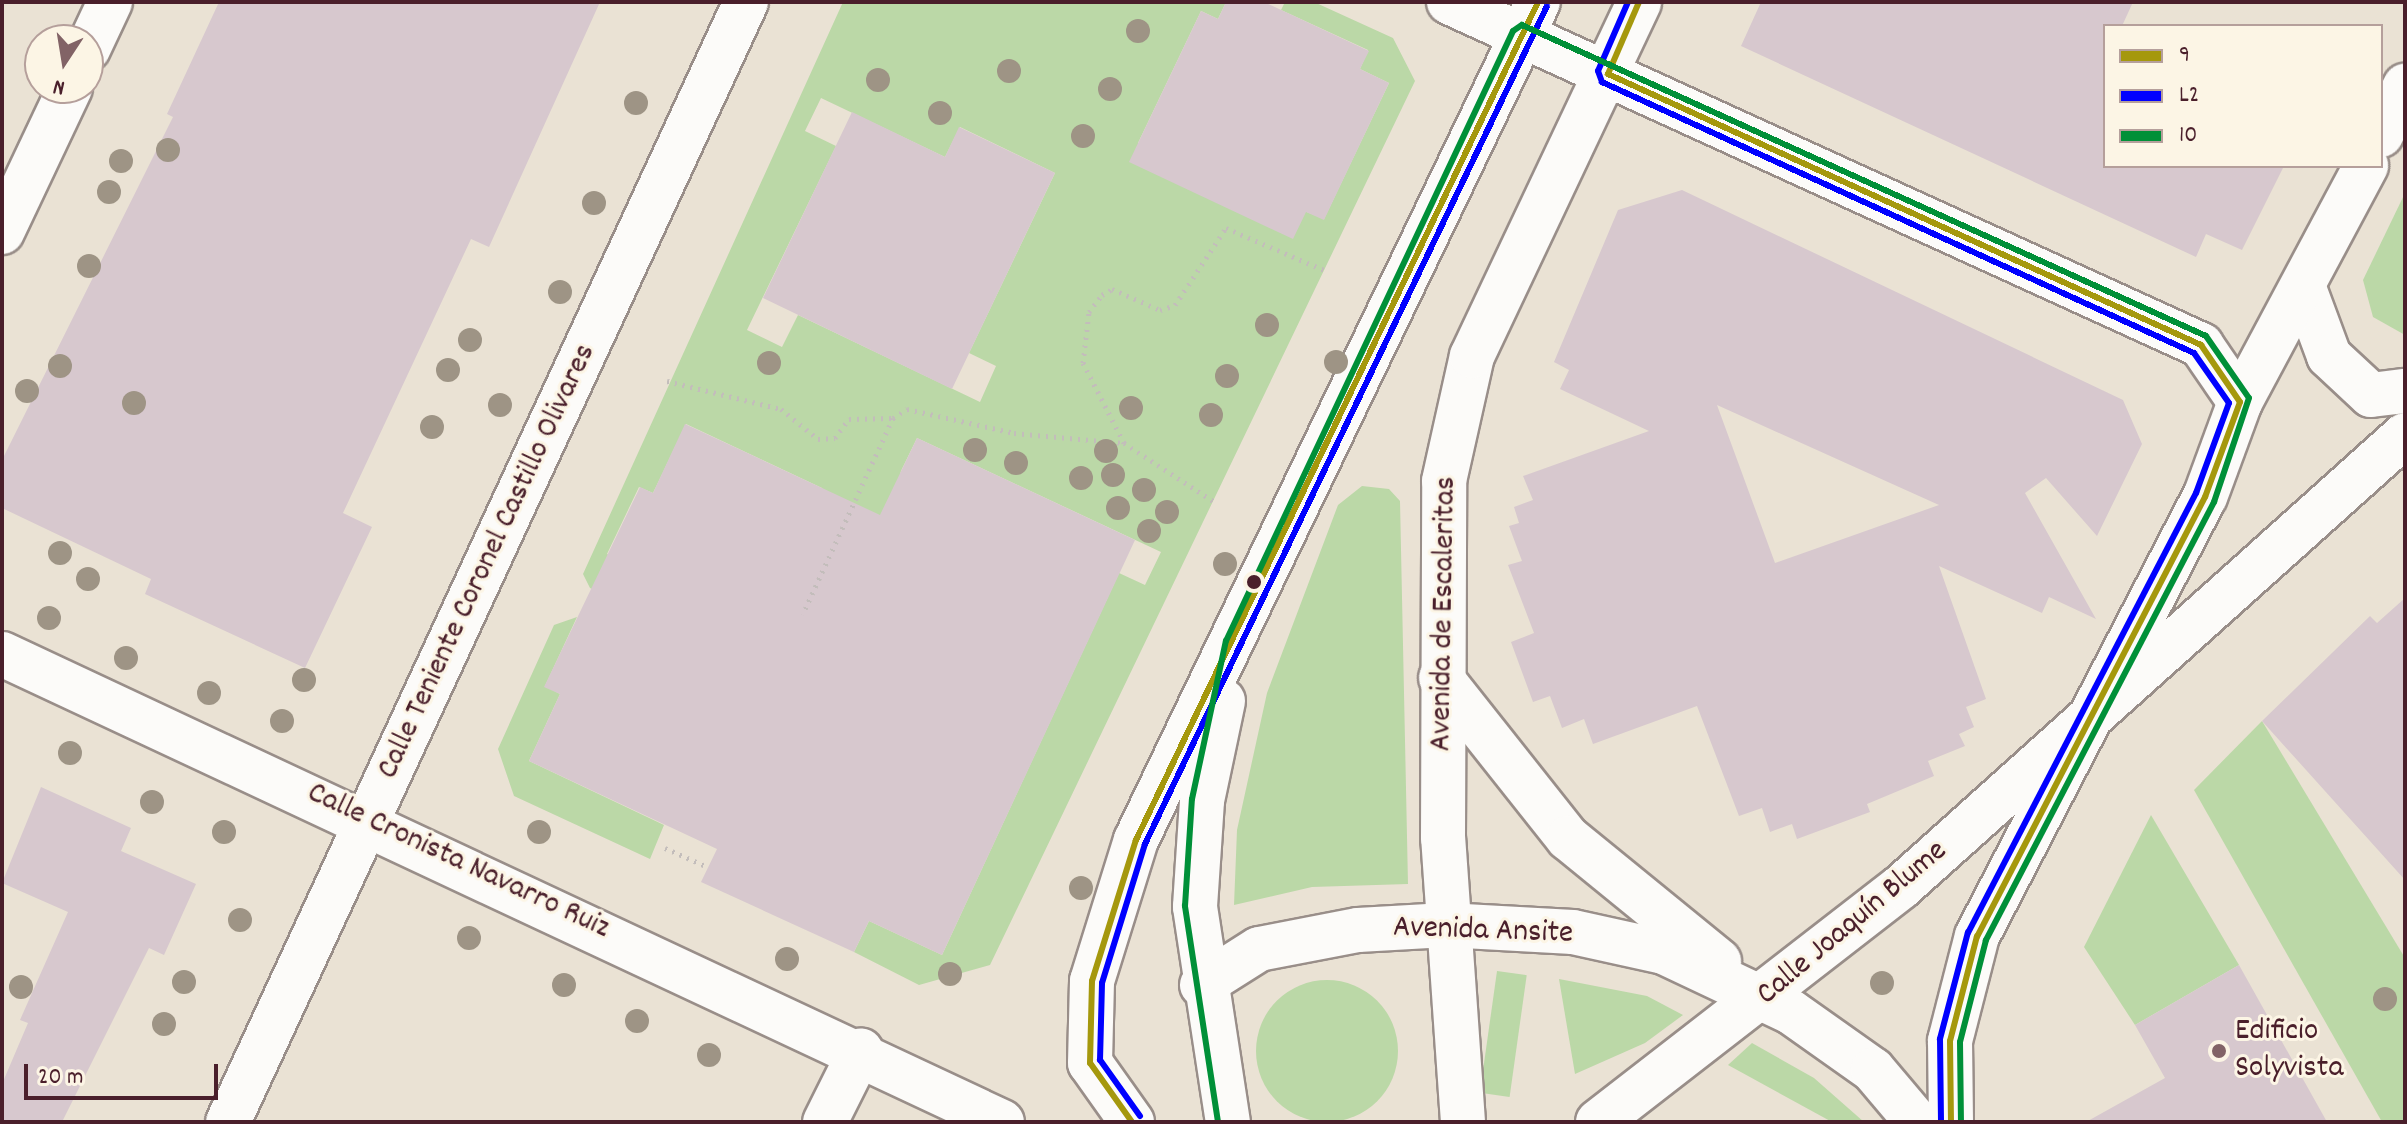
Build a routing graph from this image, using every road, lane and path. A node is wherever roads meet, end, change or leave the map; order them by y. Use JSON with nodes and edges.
{"nodes":[{"id":1,"x":110,"y":2,"type":"edge"},
{"id":2,"x":746,"y":2,"type":"edge"},
{"id":3,"x":1449,"y":2,"type":"edge"},
{"id":4,"x":1639,"y":2,"type":"edge"},
{"id":5,"x":1530,"y":18,"type":"edge"},
{"id":6,"x":100,"y":24,"type":"edge"},
{"id":7,"x":1608,"y":74,"type":"junction"},
{"id":8,"x":2405,"y":86,"type":"edge"},
{"id":9,"x":62,"y":104,"type":"edge"},
{"id":10,"x":2383,"y":131,"type":"edge"},
{"id":11,"x":2365,"y":168,"type":"edge"},
{"id":12,"x":2,"y":232,"type":"edge"},
{"id":13,"x":1324,"y":270,"type":"dead end"},
{"id":14,"x":2305,"y":291,"type":"junction"},
{"id":15,"x":667,"y":381,"type":"dead end"},
{"id":16,"x":2405,"y":391,"type":"edge"},
{"id":17,"x":2240,"y":402,"type":"junction"},
{"id":18,"x":893,"y":418,"type":"junction"},
{"id":19,"x":2405,"y":435,"type":"edge"},
{"id":20,"x":1124,"y":443,"type":"junction"},
{"id":21,"x":1213,"y":501,"type":"dead end"},
{"id":22,"x":803,"y":614,"type":"dead end"},
{"id":23,"x":1235,"y":644,"type":"junction"},
{"id":24,"x":2,"y":654,"type":"edge"},
{"id":25,"x":1441,"y":678,"type":"junction"},
{"id":26,"x":2097,"y":712,"type":"junction"},
{"id":27,"x":369,"y":819,"type":"junction"},
{"id":28,"x":665,"y":848,"type":"dead end"},
{"id":29,"x":708,"y":867,"type":"dead end"},
{"id":30,"x":1446,"y":925,"type":"junction"},
{"id":31,"x":1202,"y":985,"type":"junction"},
{"id":32,"x":1764,"y":998,"type":"junction"},
{"id":33,"x":861,"y":1050,"type":"junction"},
{"id":34,"x":913,"y":1074,"type":"junction"},
{"id":35,"x":228,"y":1122,"type":"edge"},
{"id":36,"x":825,"y":1122,"type":"edge"},
{"id":37,"x":974,"y":1122,"type":"edge"},
{"id":38,"x":1002,"y":1122,"type":"edge"},
{"id":39,"x":1132,"y":1122,"type":"edge"},
{"id":40,"x":1228,"y":1122,"type":"edge"},
{"id":41,"x":1463,"y":1122,"type":"edge"},
{"id":42,"x":1598,"y":1122,"type":"edge"},
{"id":43,"x":1917,"y":1122,"type":"edge"},
{"id":44,"x":1951,"y":1122,"type":"edge"}],
"edges":[{"from":1,"to":6,"type":"street"},
{"from":2,"to":27,"type":"street","name":"Calle Teniente Coronel Castillo Olivares"},
{"from":3,"to":5,"type":"street"},
{"from":4,"to":7,"type":"street","name":"Avenida de Escaleritas"},
{"from":5,"to":7,"type":"street"},
{"from":5,"to":23,"type":"street"},
{"from":7,"to":17,"type":"street"},
{"from":7,"to":25,"type":"street","name":"Avenida de Escaleritas"},
{"from":8,"to":10,"type":"street"},
{"from":9,"to":12,"type":"street"},
{"from":11,"to":14,"type":"street"},
{"from":13,"to":20,"type":"path"},
{"from":14,"to":16,"type":"street"},
{"from":14,"to":17,"type":"street","name":"Calle Joaquín Blume"},
{"from":15,"to":18,"type":"path"},
{"from":17,"to":26,"type":"street","name":"Calle Joaquín Blume"},
{"from":18,"to":20,"type":"path"},
{"from":18,"to":22,"type":"path"},
{"from":19,"to":26,"type":"street"},
{"from":20,"to":21,"type":"path"},
{"from":23,"to":31,"type":"street"},
{"from":23,"to":39,"type":"street"},
{"from":24,"to":27,"type":"street","name":"Calle Cronista Navarro Ruiz"},
{"from":25,"to":30,"type":"street","name":"Avenida de Escaleritas"},
{"from":25,"to":32,"type":"street","name":"Avenida Ansite"},
{"from":26,"to":32,"type":"street","name":"Calle Joaquín Blume"},
{"from":26,"to":44,"type":"street","name":"Calle Joaquín Blume"},
{"from":27,"to":33,"type":"street","name":"Calle Cronista Navarro Ruiz"},
{"from":27,"to":35,"type":"street","name":"Calle Teniente Coronel Castillo Olivares"},
{"from":28,"to":29,"type":"path"},
{"from":30,"to":31,"type":"street","name":"Avenida Ansite"},
{"from":30,"to":32,"type":"street","name":"Avenida Ansite"},
{"from":30,"to":41,"type":"street","name":"Avenida de Escaleritas"},
{"from":31,"to":40,"type":"street"},
{"from":32,"to":42,"type":"street","name":"Calle Joaquín Blume"},
{"from":32,"to":43,"type":"street","name":"Avenida Ansite"},
{"from":33,"to":34,"type":"street","name":"Calle Cronista Navarro Ruiz"},
{"from":33,"to":36,"type":"street"},
{"from":34,"to":37,"type":"street","name":"Calle Cronista Navarro Ruiz"},
{"from":34,"to":38,"type":"street","name":"Calle Cronista Navarro Ruiz"}]}
